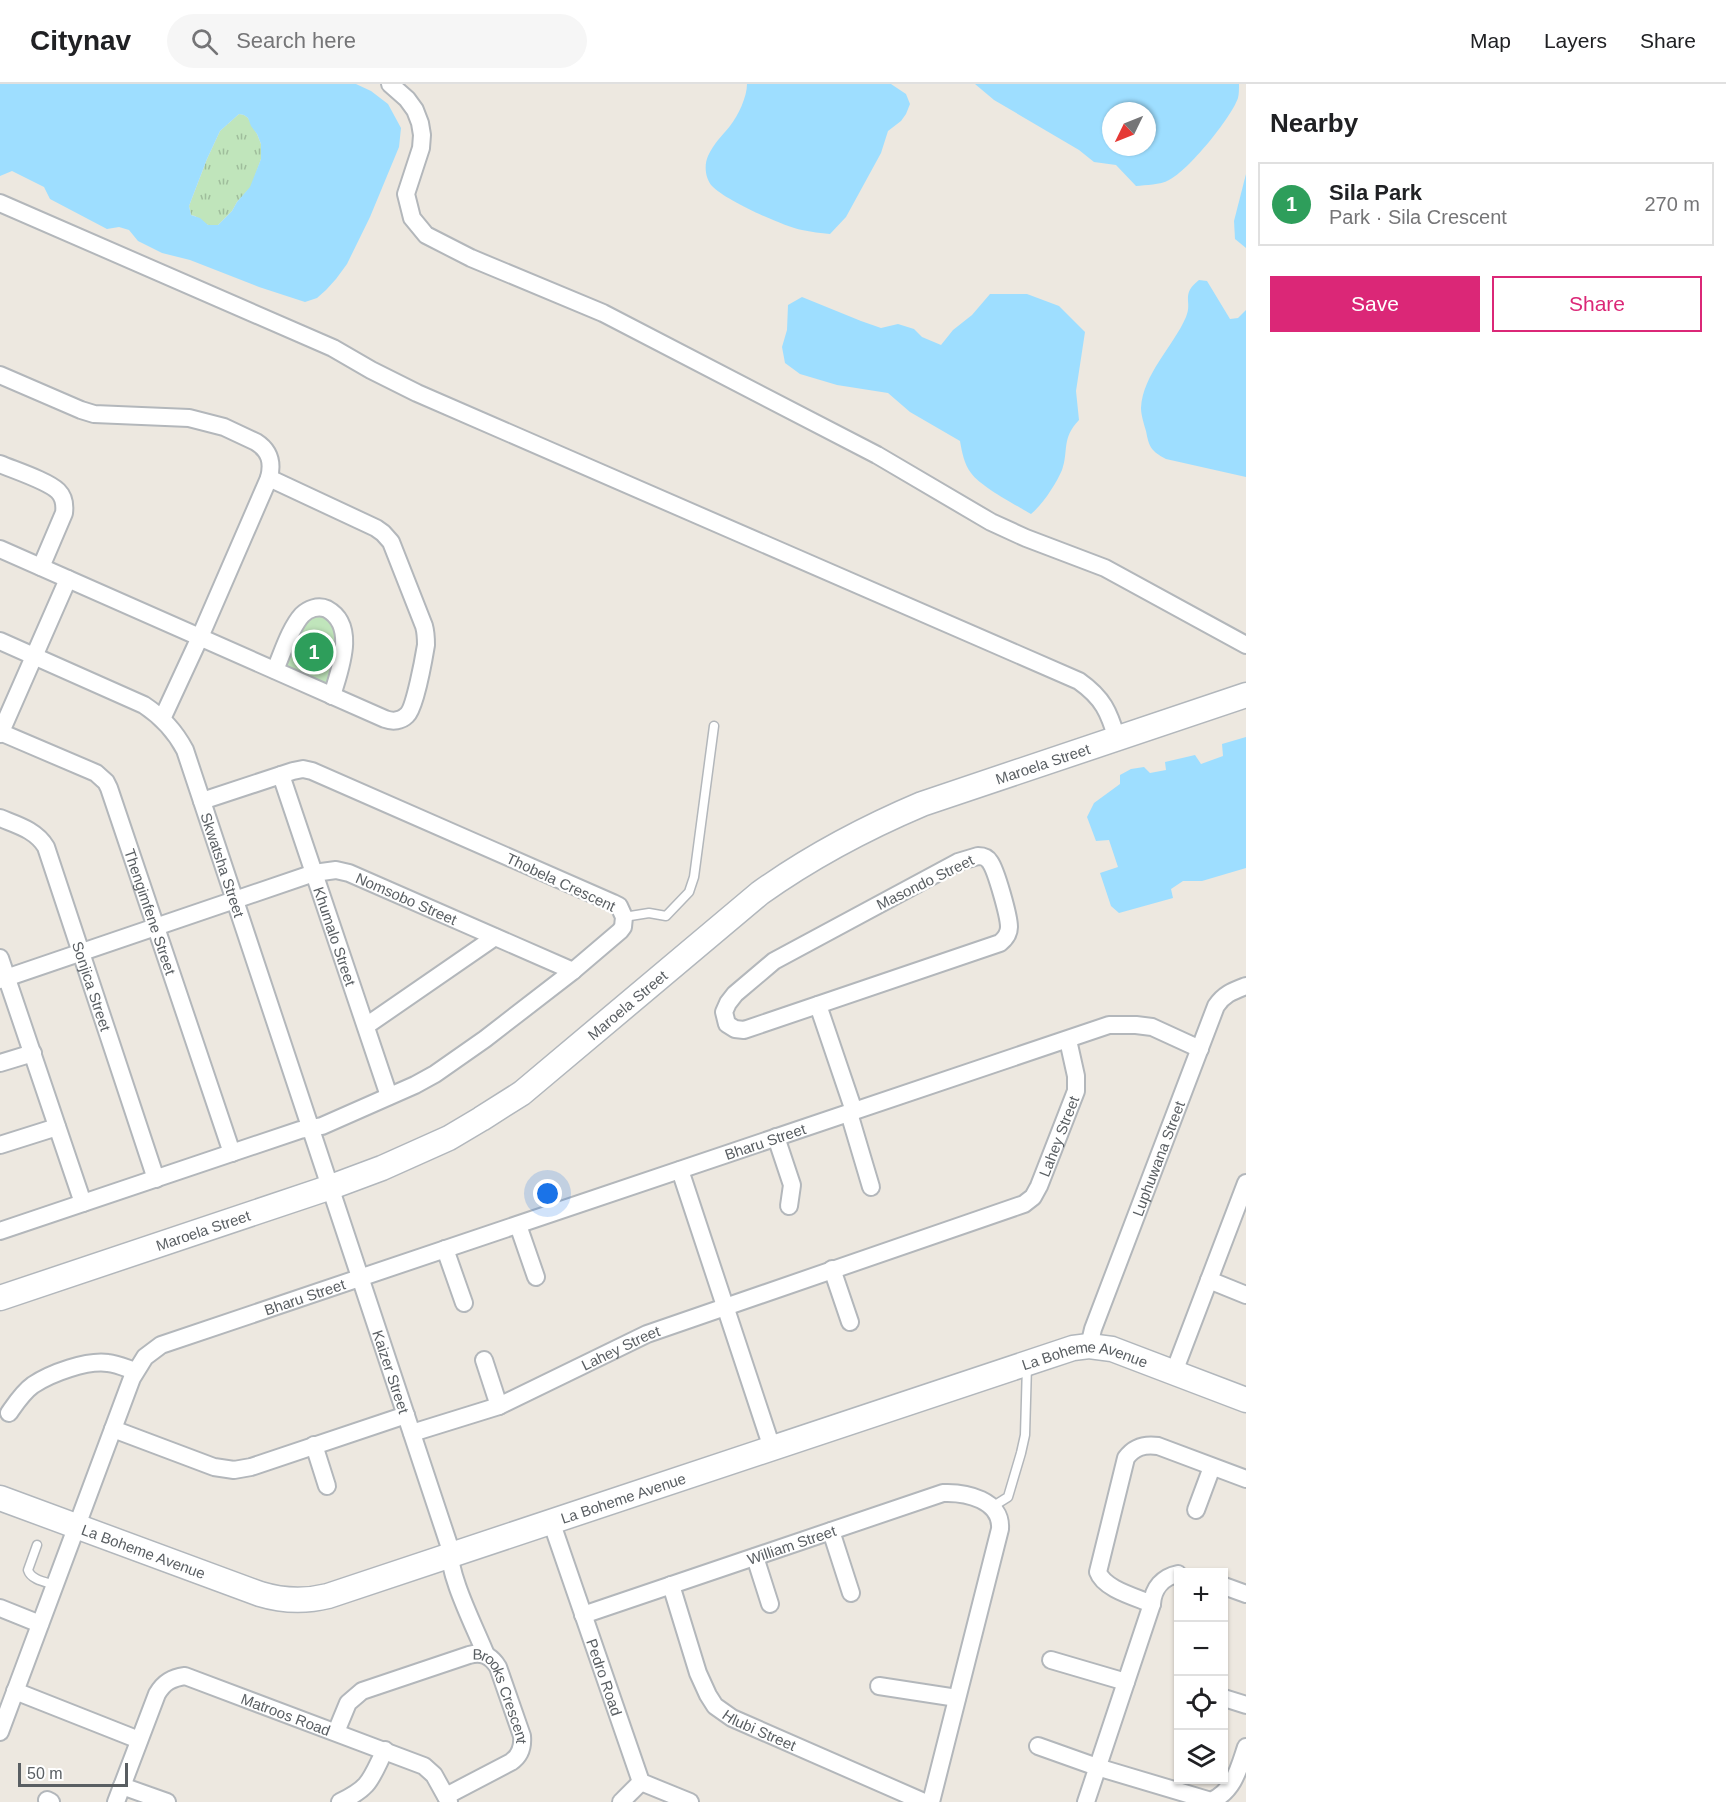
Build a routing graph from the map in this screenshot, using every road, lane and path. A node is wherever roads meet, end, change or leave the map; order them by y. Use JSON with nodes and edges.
{"nodes":[{"id":1,"x":390,"y":84,"type":"edge"},
{"id":2,"x":0,"y":203,"type":"edge"},
{"id":3,"x":0,"y":375,"type":"edge"},
{"id":4,"x":0,"y":464,"type":"edge"},
{"id":5,"x":269,"y":478,"type":"junction"},
{"id":6,"x":0,"y":549,"type":"edge"},
{"id":7,"x":41,"y":567,"type":"junction"},
{"id":8,"x":68,"y":579,"type":"junction"},
{"id":9,"x":200,"y":637,"type":"junction"},
{"id":10,"x":0,"y":641,"type":"edge"},
{"id":11,"x":1246,"y":645,"type":"edge"},
{"id":12,"x":34,"y":656,"type":"junction"},
{"id":13,"x":275,"y":670,"type":"junction"},
{"id":14,"x":1246,"y":695,"type":"edge"},
{"id":15,"x":332,"y":696,"type":"junction"},
{"id":16,"x":162,"y":719,"type":"junction"},
{"id":17,"x":714,"y":726,"type":"dead end"},
{"id":18,"x":0,"y":732,"type":"edge"},
{"id":19,"x":1117,"y":739,"type":"junction"},
{"id":20,"x":280,"y":775,"type":"junction"},
{"id":21,"x":202,"y":801,"type":"junction"},
{"id":22,"x":0,"y":818,"type":"edge"},
{"id":23,"x":314,"y":873,"type":"junction"},
{"id":24,"x":235,"y":900,"type":"junction"},
{"id":25,"x":624,"y":917,"type":"junction"},
{"id":26,"x":156,"y":927,"type":"junction"},
{"id":27,"x":495,"y":937,"type":"junction"},
{"id":28,"x":81,"y":952,"type":"junction"},
{"id":29,"x":0,"y":958,"type":"edge"},
{"id":30,"x":573,"y":971,"type":"junction"},
{"id":31,"x":3,"y":979,"type":"edge"},
{"id":32,"x":1246,"y":986,"type":"edge"},
{"id":33,"x":818,"y":1005,"type":"junction"},
{"id":34,"x":366,"y":1026,"type":"junction"},
{"id":35,"x":1068,"y":1040,"type":"junction"},
{"id":36,"x":1200,"y":1049,"type":"junction"},
{"id":37,"x":33,"y":1053,"type":"junction"},
{"id":38,"x":0,"y":1063,"type":"edge"},
{"id":39,"x":390,"y":1096,"type":"junction"},
{"id":40,"x":851,"y":1112,"type":"junction"},
{"id":41,"x":57,"y":1127,"type":"junction"},
{"id":42,"x":311,"y":1128,"type":"junction"},
{"id":43,"x":776,"y":1137,"type":"junction"},
{"id":44,"x":0,"y":1145,"type":"edge"},
{"id":45,"x":232,"y":1153,"type":"junction"},
{"id":46,"x":680,"y":1170,"type":"junction"},
{"id":47,"x":156,"y":1179,"type":"junction"},
{"id":48,"x":1246,"y":1183,"type":"edge"},
{"id":49,"x":331,"y":1187,"type":"junction"},
{"id":50,"x":871,"y":1187,"type":"dead end"},
{"id":51,"x":1243,"y":1202,"type":"edge"},
{"id":52,"x":83,"y":1203,"type":"junction"},
{"id":53,"x":789,"y":1206,"type":"dead end"},
{"id":54,"x":518,"y":1225,"type":"junction"},
{"id":55,"x":0,"y":1231,"type":"edge"},
{"id":56,"x":445,"y":1249,"type":"junction"},
{"id":57,"x":832,"y":1269,"type":"junction"},
{"id":58,"x":361,"y":1277,"type":"junction"},
{"id":59,"x":536,"y":1277,"type":"dead end"},
{"id":60,"x":1209,"y":1280,"type":"junction"},
{"id":61,"x":1246,"y":1295,"type":"edge"},
{"id":62,"x":0,"y":1298,"type":"edge"},
{"id":63,"x":464,"y":1303,"type":"dead end"},
{"id":64,"x":725,"y":1306,"type":"junction"},
{"id":65,"x":850,"y":1322,"type":"dead end"},
{"id":66,"x":1089,"y":1346,"type":"junction"},
{"id":67,"x":484,"y":1360,"type":"dead end"},
{"id":68,"x":1027,"y":1362,"type":"junction"},
{"id":69,"x":135,"y":1371,"type":"junction"},
{"id":70,"x":1174,"y":1372,"type":"junction"},
{"id":71,"x":1246,"y":1400,"type":"edge"},
{"id":72,"x":499,"y":1406,"type":"junction"},
{"id":73,"x":9,"y":1413,"type":"dead end"},
{"id":74,"x":406,"y":1415,"type":"junction"},
{"id":75,"x":113,"y":1429,"type":"junction"},
{"id":76,"x":412,"y":1433,"type":"junction"},
{"id":77,"x":314,"y":1446,"type":"junction"},
{"id":78,"x":771,"y":1448,"type":"junction"},
{"id":79,"x":1212,"y":1467,"type":"junction"},
{"id":80,"x":1246,"y":1479,"type":"edge"},
{"id":81,"x":327,"y":1486,"type":"dead end"},
{"id":82,"x":0,"y":1498,"type":"edge"},
{"id":83,"x":994,"y":1510,"type":"junction"},
{"id":84,"x":1196,"y":1510,"type":"dead end"},
{"id":85,"x":551,"y":1521,"type":"junction"},
{"id":86,"x":77,"y":1526,"type":"junction"},
{"id":87,"x":831,"y":1532,"type":"junction"},
{"id":88,"x":37,"y":1545,"type":"dead end"},
{"id":89,"x":449,"y":1556,"type":"junction"},
{"id":90,"x":755,"y":1557,"type":"junction"},
{"id":91,"x":1174,"y":1575,"type":"edge"},
{"id":92,"x":55,"y":1585,"type":"junction"},
{"id":93,"x":671,"y":1586,"type":"junction"},
{"id":94,"x":1228,"y":1587,"type":"edge"},
{"id":95,"x":851,"y":1593,"type":"dead end"},
{"id":96,"x":1246,"y":1594,"type":"edge"},
{"id":97,"x":770,"y":1604,"type":"dead end"},
{"id":98,"x":1152,"y":1604,"type":"junction"},
{"id":99,"x":0,"y":1608,"type":"edge"},
{"id":100,"x":583,"y":1615,"type":"junction"},
{"id":101,"x":40,"y":1624,"type":"junction"},
{"id":102,"x":486,"y":1655,"type":"junction"},
{"id":103,"x":1051,"y":1660,"type":"dead end"},
{"id":104,"x":1126,"y":1682,"type":"junction"},
{"id":105,"x":879,"y":1686,"type":"dead end"},
{"id":106,"x":15,"y":1691,"type":"junction"},
{"id":107,"x":957,"y":1698,"type":"junction"},
{"id":108,"x":1228,"y":1699,"type":"edge"},
{"id":109,"x":1246,"y":1705,"type":"edge"},
{"id":110,"x":0,"y":1732,"type":"edge"},
{"id":111,"x":336,"y":1732,"type":"junction"},
{"id":112,"x":139,"y":1740,"type":"junction"},
{"id":113,"x":1038,"y":1746,"type":"dead end"},
{"id":114,"x":1246,"y":1746,"type":"edge"},
{"id":115,"x":385,"y":1750,"type":"junction"},
{"id":116,"x":1097,"y":1767,"type":"junction"},
{"id":117,"x":640,"y":1782,"type":"junction"},
{"id":118,"x":122,"y":1786,"type":"junction"},
{"id":119,"x":447,"y":1799,"type":"edge"},
{"id":120,"x":116,"y":1802,"type":"edge"},
{"id":121,"x":167,"y":1802,"type":"edge"},
{"id":122,"x":340,"y":1802,"type":"edge"},
{"id":123,"x":621,"y":1802,"type":"edge"},
{"id":124,"x":690,"y":1802,"type":"edge"},
{"id":125,"x":924,"y":1802,"type":"edge"},
{"id":126,"x":930,"y":1802,"type":"edge"},
{"id":127,"x":1086,"y":1802,"type":"edge"}],
"edges":[{"from":1,"to":11,"type":"street"},
{"from":2,"to":19,"type":"street"},
{"from":3,"to":5,"type":"street"},
{"from":4,"to":7,"type":"street"},
{"from":5,"to":9,"type":"street"},
{"from":5,"to":15,"type":"street"},
{"from":6,"to":7,"type":"street"},
{"from":7,"to":8,"type":"street"},
{"from":8,"to":9,"type":"street"},
{"from":8,"to":12,"type":"street"},
{"from":9,"to":13,"type":"street"},
{"from":9,"to":16,"type":"street"},
{"from":10,"to":12,"type":"street","name":"Skwatsha Street"},
{"from":12,"to":16,"type":"street","name":"Skwatsha Street"},
{"from":12,"to":18,"type":"street"},
{"from":13,"to":15,"type":"street"},
{"from":13,"to":15,"type":"street"},
{"from":14,"to":19,"type":"street","name":"Maroela Street"},
{"from":16,"to":21,"type":"street","name":"Skwatsha Street"},
{"from":17,"to":25,"type":"lane"},
{"from":18,"to":26,"type":"street","name":"Thengimfene Street"},
{"from":19,"to":49,"type":"street","name":"Maroela Street"},
{"from":20,"to":21,"type":"street","name":"Thobela Crescent"},
{"from":20,"to":23,"type":"street","name":"Khumalo Street"},
{"from":20,"to":25,"type":"street","name":"Thobela Crescent"},
{"from":21,"to":24,"type":"street","name":"Skwatsha Street"},
{"from":22,"to":28,"type":"street","name":"Sonjica Street"},
{"from":23,"to":24,"type":"street","name":"Nomsobo Street"},
{"from":23,"to":27,"type":"street","name":"Nomsobo Street"},
{"from":23,"to":34,"type":"street","name":"Khumalo Street"},
{"from":24,"to":26,"type":"street","name":"Nomsobo Street"},
{"from":24,"to":42,"type":"street","name":"Skwatsha Street"},
{"from":25,"to":30,"type":"street","name":"Thobela Crescent"},
{"from":26,"to":28,"type":"street","name":"Nomsobo Street"},
{"from":26,"to":45,"type":"street","name":"Thengimfene Street"},
{"from":27,"to":30,"type":"street","name":"Nomsobo Street"},
{"from":27,"to":34,"type":"street"},
{"from":28,"to":31,"type":"street","name":"Nomsobo Street"},
{"from":28,"to":47,"type":"street","name":"Sonjica Street"},
{"from":29,"to":31,"type":"street"},
{"from":30,"to":39,"type":"street","name":"Thobela Crescent"},
{"from":31,"to":37,"type":"street"},
{"from":32,"to":36,"type":"street","name":"Luphuwana Street"},
{"from":33,"to":33,"type":"street","name":"Masondo Street"},
{"from":33,"to":40,"type":"street"},
{"from":34,"to":39,"type":"street","name":"Khumalo Street"},
{"from":35,"to":36,"type":"street","name":"Bharu Street"},
{"from":35,"to":40,"type":"street","name":"Bharu Street"},
{"from":35,"to":57,"type":"street","name":"Lahey Street"},
{"from":36,"to":66,"type":"street","name":"Luphuwana Street"},
{"from":37,"to":38,"type":"street"},
{"from":37,"to":41,"type":"street"},
{"from":39,"to":42,"type":"street","name":"Thobela Crescent"},
{"from":40,"to":43,"type":"street","name":"Bharu Street"},
{"from":40,"to":50,"type":"street"},
{"from":41,"to":44,"type":"street"},
{"from":41,"to":52,"type":"street"},
{"from":42,"to":45,"type":"street","name":"Thobela Crescent"},
{"from":42,"to":49,"type":"street","name":"Skwatsha Street"},
{"from":43,"to":46,"type":"street","name":"Bharu Street"},
{"from":43,"to":53,"type":"street"},
{"from":45,"to":47,"type":"street","name":"Thobela Crescent"},
{"from":46,"to":54,"type":"street","name":"Bharu Street"},
{"from":46,"to":64,"type":"street"},
{"from":47,"to":52,"type":"street","name":"Thobela Crescent"},
{"from":48,"to":51,"type":"street"},
{"from":49,"to":58,"type":"street","name":"Kaizer Street"},
{"from":49,"to":62,"type":"street","name":"Maroela Street"},
{"from":51,"to":60,"type":"street"},
{"from":52,"to":55,"type":"street","name":"Thobela Crescent"},
{"from":54,"to":56,"type":"street","name":"Bharu Street"},
{"from":54,"to":59,"type":"street"},
{"from":56,"to":58,"type":"street","name":"Bharu Street"},
{"from":56,"to":63,"type":"street"},
{"from":57,"to":64,"type":"street","name":"Lahey Street"},
{"from":57,"to":65,"type":"street"},
{"from":58,"to":69,"type":"street","name":"Bharu Street"},
{"from":58,"to":74,"type":"street","name":"Kaizer Street"},
{"from":60,"to":61,"type":"street"},
{"from":60,"to":70,"type":"street"},
{"from":64,"to":72,"type":"street","name":"Lahey Street"},
{"from":64,"to":78,"type":"street"},
{"from":66,"to":68,"type":"street","name":"La Boheme Avenue"},
{"from":66,"to":70,"type":"street","name":"La Boheme Avenue"},
{"from":67,"to":72,"type":"street"},
{"from":68,"to":78,"type":"street","name":"La Boheme Avenue"},
{"from":68,"to":83,"type":"lane"},
{"from":69,"to":73,"type":"street"},
{"from":69,"to":75,"type":"street","name":"Bharu Street"},
{"from":70,"to":71,"type":"street","name":"La Boheme Avenue"},
{"from":72,"to":76,"type":"street","name":"Lahey Street"},
{"from":74,"to":76,"type":"street","name":"Kaizer Street"},
{"from":74,"to":77,"type":"street"},
{"from":75,"to":77,"type":"street"},
{"from":75,"to":86,"type":"street","name":"Bharu Street"},
{"from":76,"to":89,"type":"street","name":"Kaizer Street"},
{"from":77,"to":81,"type":"street"},
{"from":78,"to":85,"type":"street","name":"La Boheme Avenue"},
{"from":79,"to":80,"type":"street"},
{"from":79,"to":84,"type":"street"},
{"from":79,"to":98,"type":"street"},
{"from":82,"to":86,"type":"street","name":"La Boheme Avenue"},
{"from":83,"to":87,"type":"street","name":"William Street"},
{"from":83,"to":107,"type":"street"},
{"from":85,"to":89,"type":"street","name":"La Boheme Avenue"},
{"from":85,"to":100,"type":"street","name":"Pedro Road"},
{"from":86,"to":89,"type":"street","name":"La Boheme Avenue"},
{"from":86,"to":92,"type":"street","name":"Bharu Street"},
{"from":87,"to":90,"type":"street","name":"William Street"},
{"from":87,"to":95,"type":"street"},
{"from":88,"to":92,"type":"lane"},
{"from":89,"to":102,"type":"street","name":"Kaizer Street"},
{"from":90,"to":93,"type":"street","name":"William Street"},
{"from":90,"to":97,"type":"street"},
{"from":91,"to":98,"type":"street"},
{"from":92,"to":101,"type":"street","name":"Bharu Street"},
{"from":93,"to":100,"type":"street","name":"William Street"},
{"from":93,"to":125,"type":"street","name":"Hlubi Street"},
{"from":94,"to":96,"type":"street"},
{"from":98,"to":104,"type":"street"},
{"from":99,"to":101,"type":"street"},
{"from":100,"to":117,"type":"street","name":"Pedro Road"},
{"from":101,"to":106,"type":"street","name":"Bharu Street"},
{"from":102,"to":111,"type":"street","name":"Brooks Crescent"},
{"from":102,"to":119,"type":"street","name":"Brooks Crescent"},
{"from":103,"to":104,"type":"street"},
{"from":104,"to":116,"type":"street"},
{"from":105,"to":107,"type":"street"},
{"from":106,"to":110,"type":"street","name":"Bharu Street"},
{"from":106,"to":112,"type":"street"},
{"from":107,"to":126,"type":"street"},
{"from":108,"to":109,"type":"street"},
{"from":111,"to":112,"type":"street","name":"Matroos Road"},
{"from":111,"to":115,"type":"street","name":"Matroos Road"},
{"from":112,"to":118,"type":"street","name":"Matroos Road"},
{"from":113,"to":116,"type":"street"},
{"from":114,"to":116,"type":"street"},
{"from":115,"to":119,"type":"street","name":"Matroos Road"},
{"from":115,"to":122,"type":"street"},
{"from":116,"to":127,"type":"street"},
{"from":117,"to":123,"type":"street"},
{"from":117,"to":124,"type":"street"},
{"from":118,"to":120,"type":"street","name":"Matroos Road"},
{"from":118,"to":121,"type":"street"}]}
